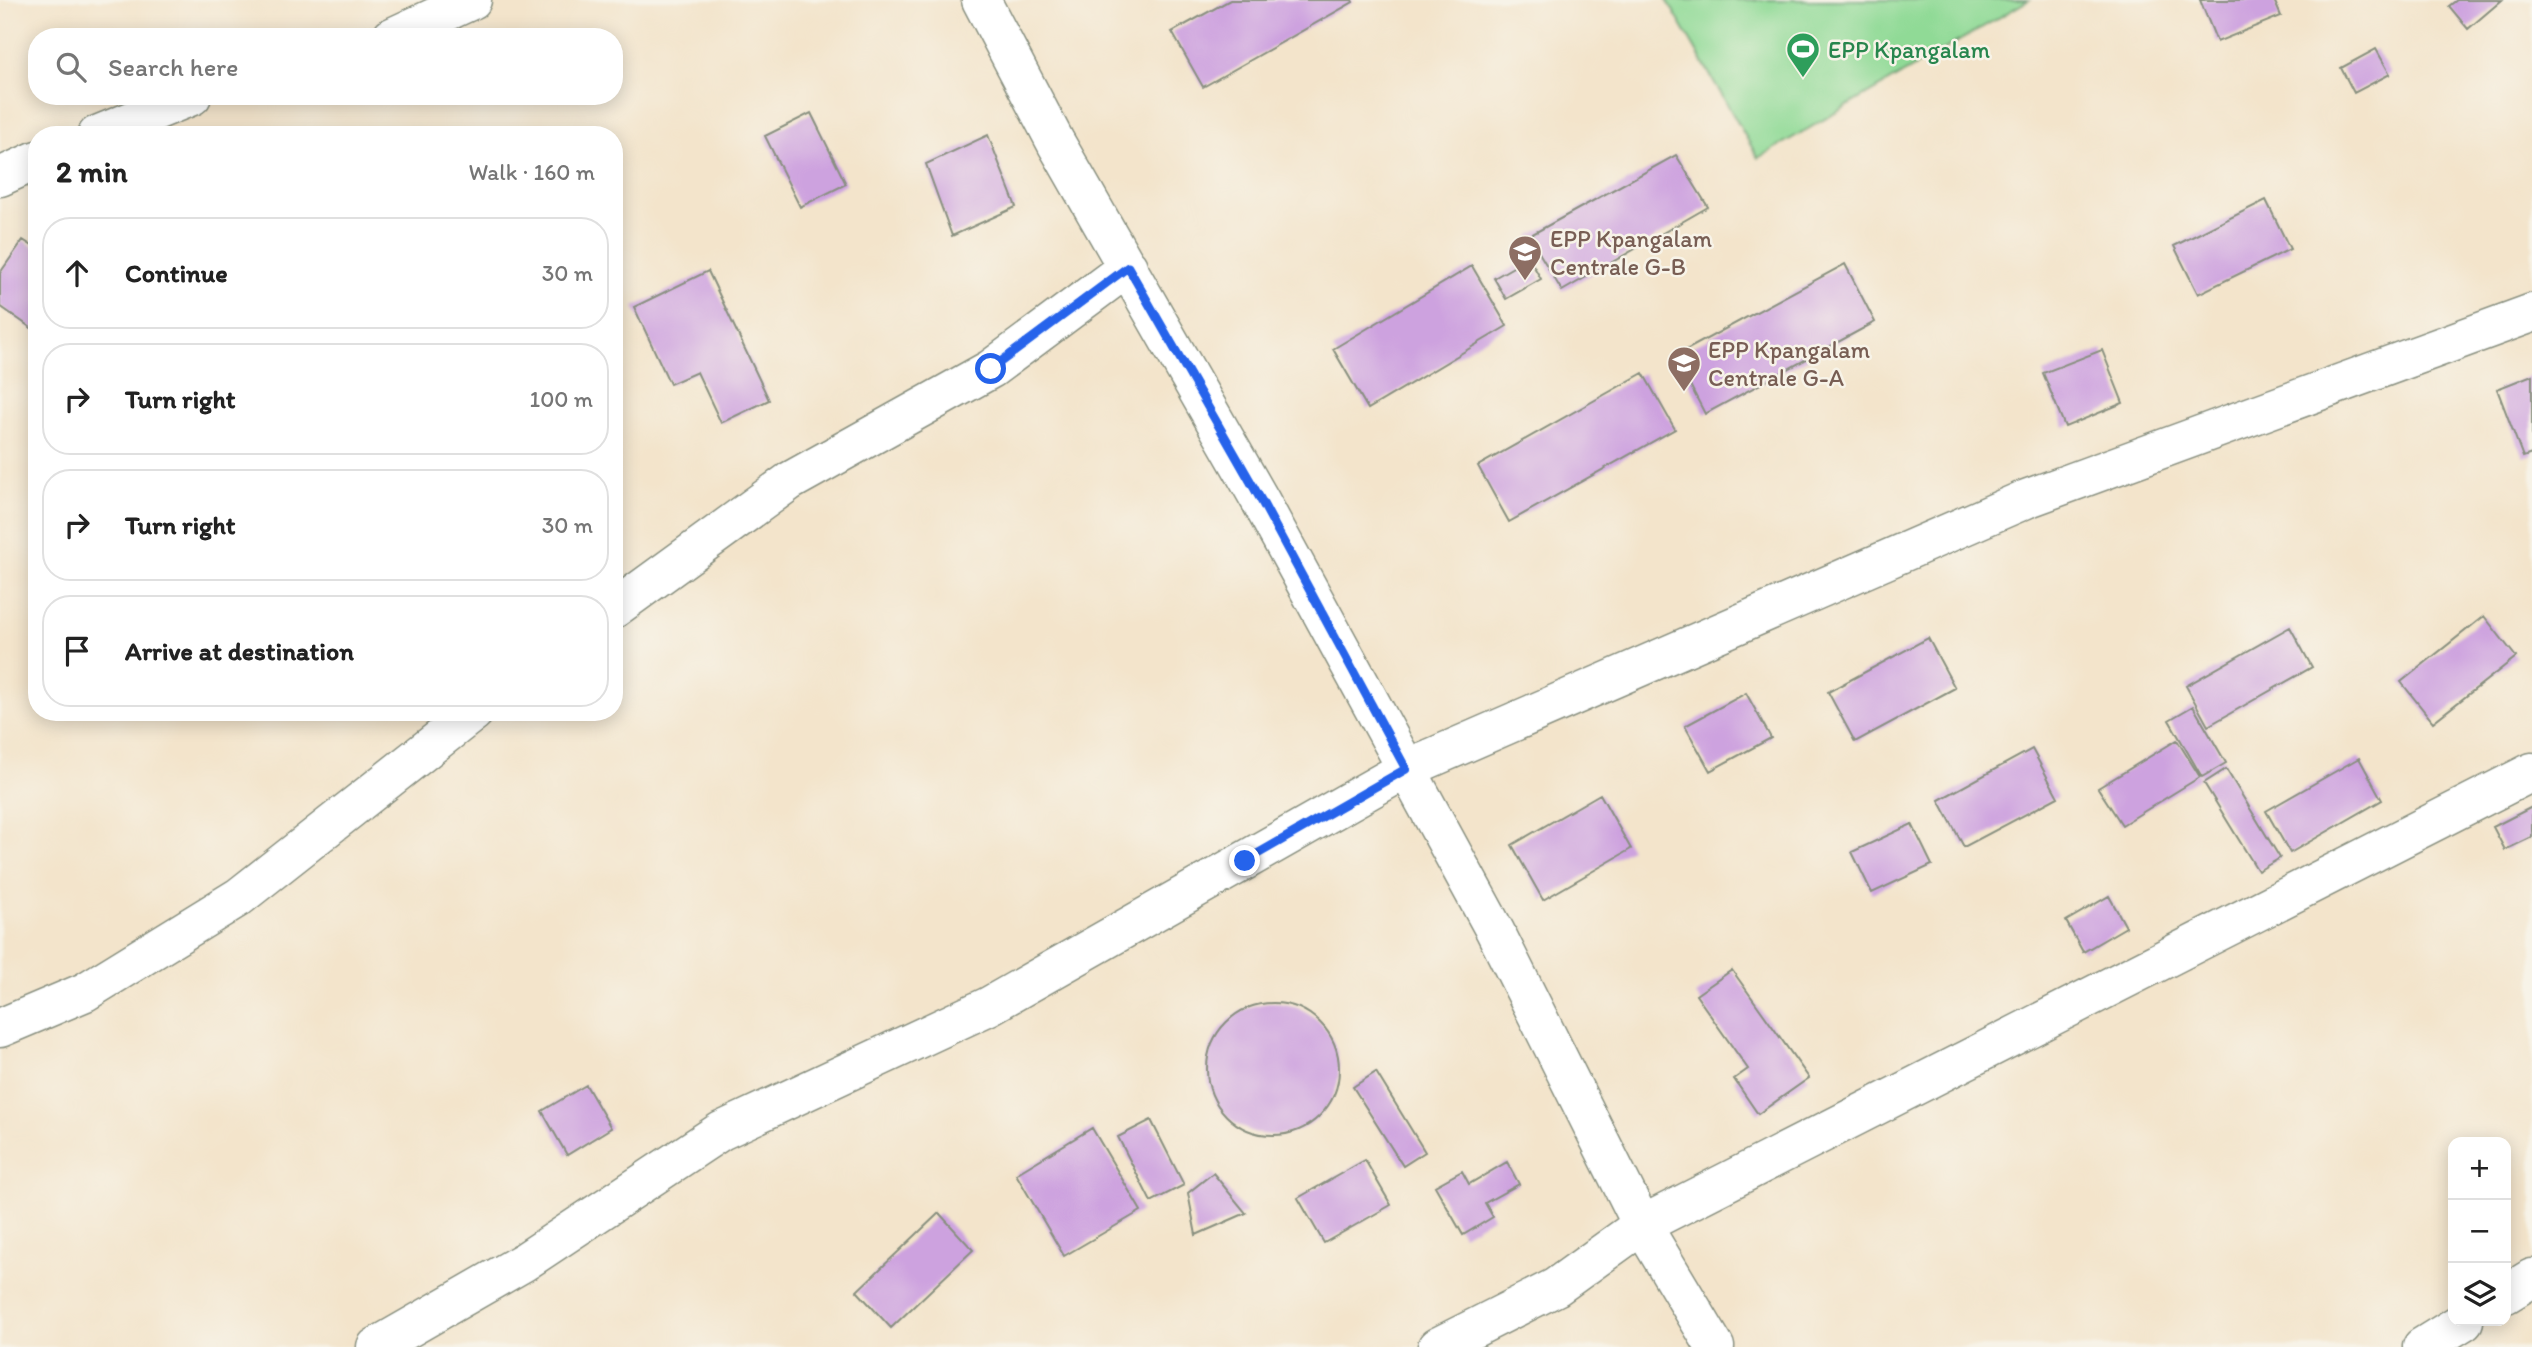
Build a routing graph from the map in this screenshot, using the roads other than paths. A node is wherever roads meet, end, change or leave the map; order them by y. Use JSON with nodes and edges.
{"nodes":[{"id":1,"x":472,"y":0,"type":"edge"},
{"id":2,"x":981,"y":0,"type":"edge"},
{"id":3,"x":412,"y":28,"type":"edge"},
{"id":4,"x":170,"y":105,"type":"edge"},
{"id":5,"x":119,"y":126,"type":"edge"},
{"id":6,"x":28,"y":164,"type":"edge"},
{"id":7,"x":0,"y":177,"type":"edge"},
{"id":8,"x":1128,"y":267,"type":"junction"},
{"id":9,"x":2532,"y":313,"type":"edge"},
{"id":10,"x":623,"y":602,"type":"edge"},
{"id":11,"x":463,"y":721,"type":"edge"},
{"id":12,"x":1406,"y":769,"type":"junction"},
{"id":13,"x":2532,"y":772,"type":"edge"},
{"id":14,"x":0,"y":1028,"type":"edge"},
{"id":15,"x":1642,"y":1225,"type":"junction"},
{"id":16,"x":2532,"y":1278,"type":"edge"},
{"id":17,"x":2511,"y":1291,"type":"edge"},
{"id":18,"x":2456,"y":1326,"type":"edge"},
{"id":19,"x":376,"y":1347,"type":"edge"},
{"id":20,"x":1437,"y":1347,"type":"edge"},
{"id":21,"x":1714,"y":1347,"type":"edge"},
{"id":22,"x":2422,"y":1347,"type":"edge"}],
"edges":[{"from":1,"to":3,"type":"street"},
{"from":2,"to":8,"type":"street"},
{"from":4,"to":5,"type":"street"},
{"from":6,"to":7,"type":"street"},
{"from":8,"to":10,"type":"street"},
{"from":8,"to":12,"type":"street"},
{"from":9,"to":12,"type":"street"},
{"from":11,"to":14,"type":"street"},
{"from":12,"to":15,"type":"street"},
{"from":12,"to":19,"type":"street"},
{"from":13,"to":15,"type":"street"},
{"from":15,"to":20,"type":"street"},
{"from":15,"to":21,"type":"street"},
{"from":16,"to":17,"type":"street"},
{"from":18,"to":22,"type":"street"}]}
